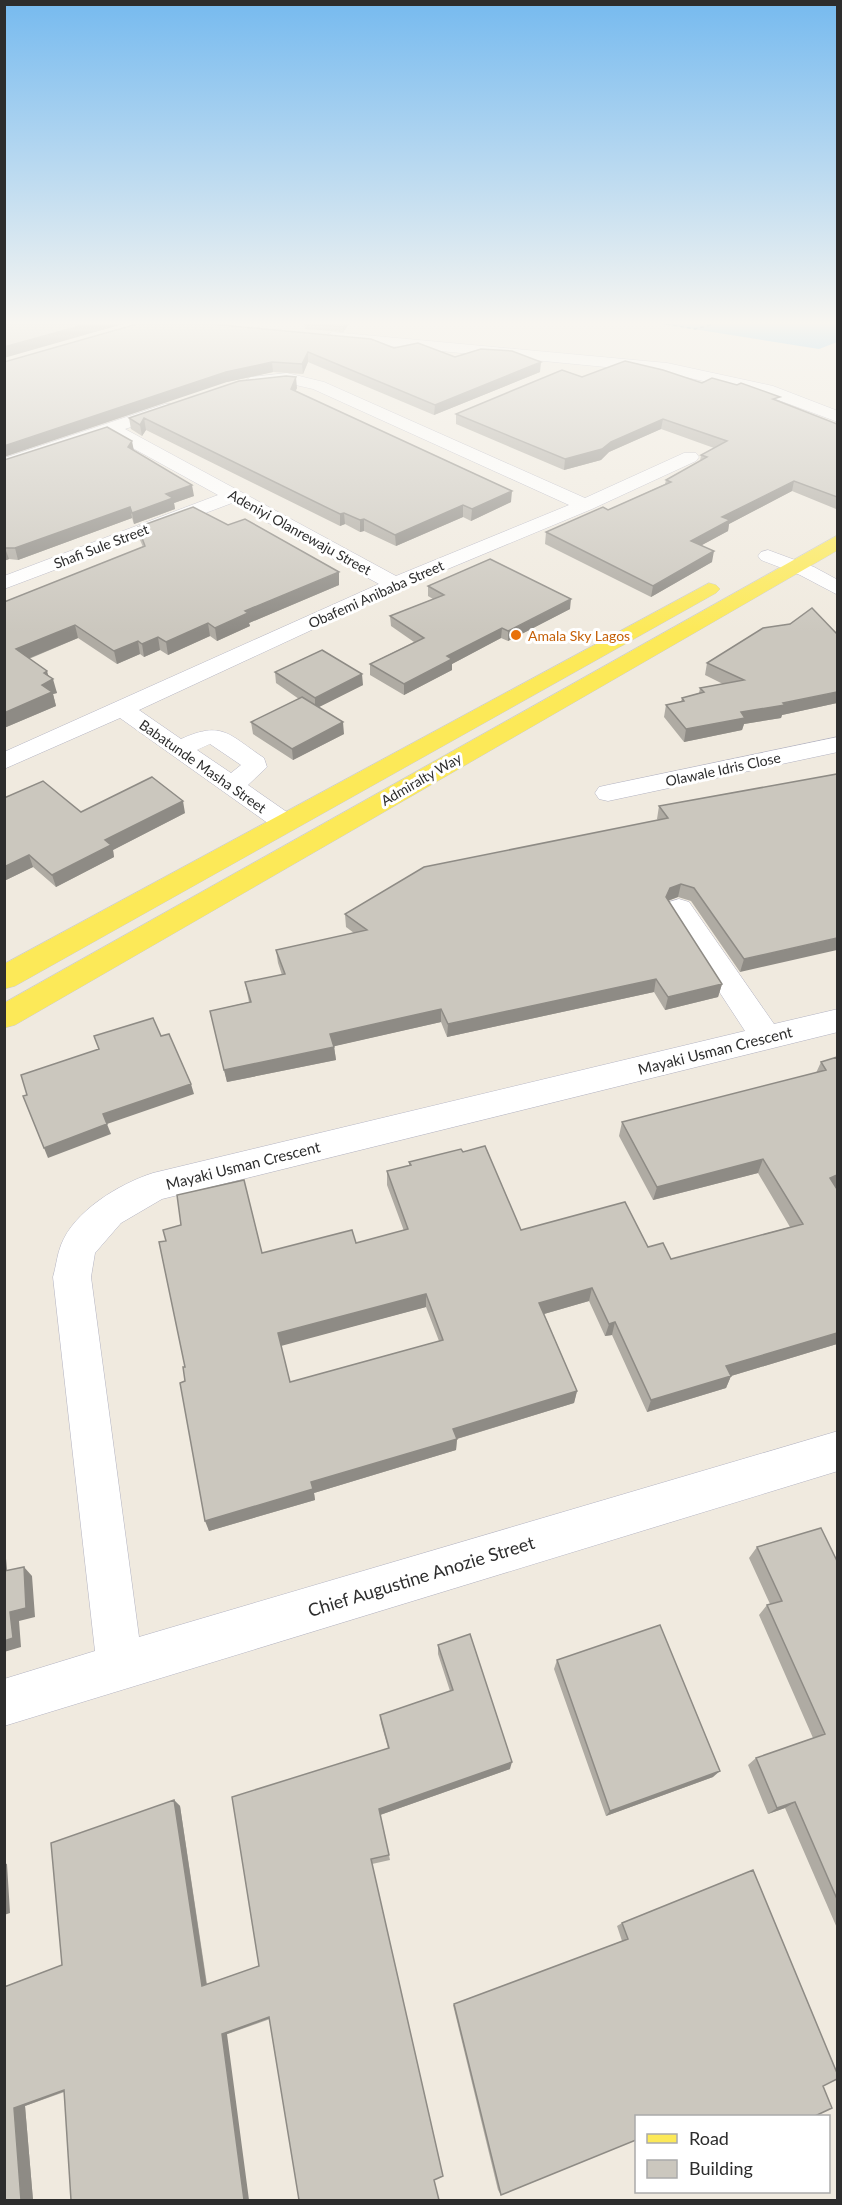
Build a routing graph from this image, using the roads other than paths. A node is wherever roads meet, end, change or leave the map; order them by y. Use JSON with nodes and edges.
{"nodes":[{"id":1,"x":113,"y":427,"type":"edge"},
{"id":2,"x":413,"y":427,"type":"edge"},
{"id":3,"x":427,"y":427,"type":"edge"},
{"id":4,"x":110,"y":428,"type":"junction"},
{"id":5,"x":420,"y":430,"type":"junction"},
{"id":6,"x":690,"y":457,"type":"dead end"},
{"id":7,"x":4,"y":464,"type":"edge"},
{"id":8,"x":232,"y":496,"type":"junction"},
{"id":9,"x":585,"y":505,"type":"junction"},
{"id":10,"x":837,"y":541,"type":"edge"},
{"id":11,"x":784,"y":555,"type":"junction"},
{"id":12,"x":4,"y":583,"type":"edge"},
{"id":13,"x":395,"y":584,"type":"junction"},
{"id":14,"x":837,"y":589,"type":"edge"},
{"id":15,"x":122,"y":709,"type":"junction"},
{"id":16,"x":837,"y":744,"type":"edge"},
{"id":17,"x":4,"y":762,"type":"edge"},
{"id":18,"x":608,"y":793,"type":"dead end"},
{"id":19,"x":285,"y":823,"type":"junction"},
{"id":20,"x":679,"y":909,"type":"dead end"},
{"id":21,"x":4,"y":978,"type":"edge"},
{"id":22,"x":4,"y":1017,"type":"edge"},
{"id":23,"x":837,"y":1020,"type":"edge"},
{"id":24,"x":766,"y":1037,"type":"junction"},
{"id":25,"x":837,"y":1450,"type":"edge"},
{"id":26,"x":120,"y":1666,"type":"junction"},
{"id":27,"x":4,"y":1703,"type":"edge"}],
"edges":[{"from":1,"to":4,"type":"street"},
{"from":2,"to":5,"type":"street"},
{"from":3,"to":5,"type":"street"},
{"from":4,"to":7,"type":"street"},
{"from":4,"to":8,"type":"street","name":"Adeniyi Olanrewaju Street"},
{"from":5,"to":9,"type":"street"},
{"from":6,"to":9,"type":"street","name":"Obafemi Anibaba Street"},
{"from":8,"to":12,"type":"street","name":"Shafi Sule Street"},
{"from":8,"to":13,"type":"street","name":"Adeniyi Olanrewaju Street"},
{"from":9,"to":13,"type":"street","name":"Obafemi Anibaba Street"},
{"from":10,"to":11,"type":"main road","name":"Admiralty Way"},
{"from":11,"to":14,"type":"street"},
{"from":11,"to":19,"type":"main road","name":"Admiralty Way"},
{"from":11,"to":22,"type":"main road","name":"Admiralty Way"},
{"from":13,"to":15,"type":"street","name":"Obafemi Anibaba Street"},
{"from":15,"to":17,"type":"street","name":"Obafemi Anibaba Street"},
{"from":15,"to":19,"type":"street","name":"Babatunde Masha Street"},
{"from":16,"to":18,"type":"street","name":"Olawale Idris Close"},
{"from":19,"to":21,"type":"main road","name":"Admiralty Way"},
{"from":20,"to":24,"type":"street"},
{"from":23,"to":24,"type":"street","name":"Mayaki Usman Crescent"},
{"from":24,"to":26,"type":"street","name":"Mayaki Usman Crescent"},
{"from":25,"to":26,"type":"street","name":"Chief Augustine Anozie Street"},
{"from":26,"to":27,"type":"street","name":"Chief Augustine Anozie Street"}]}
